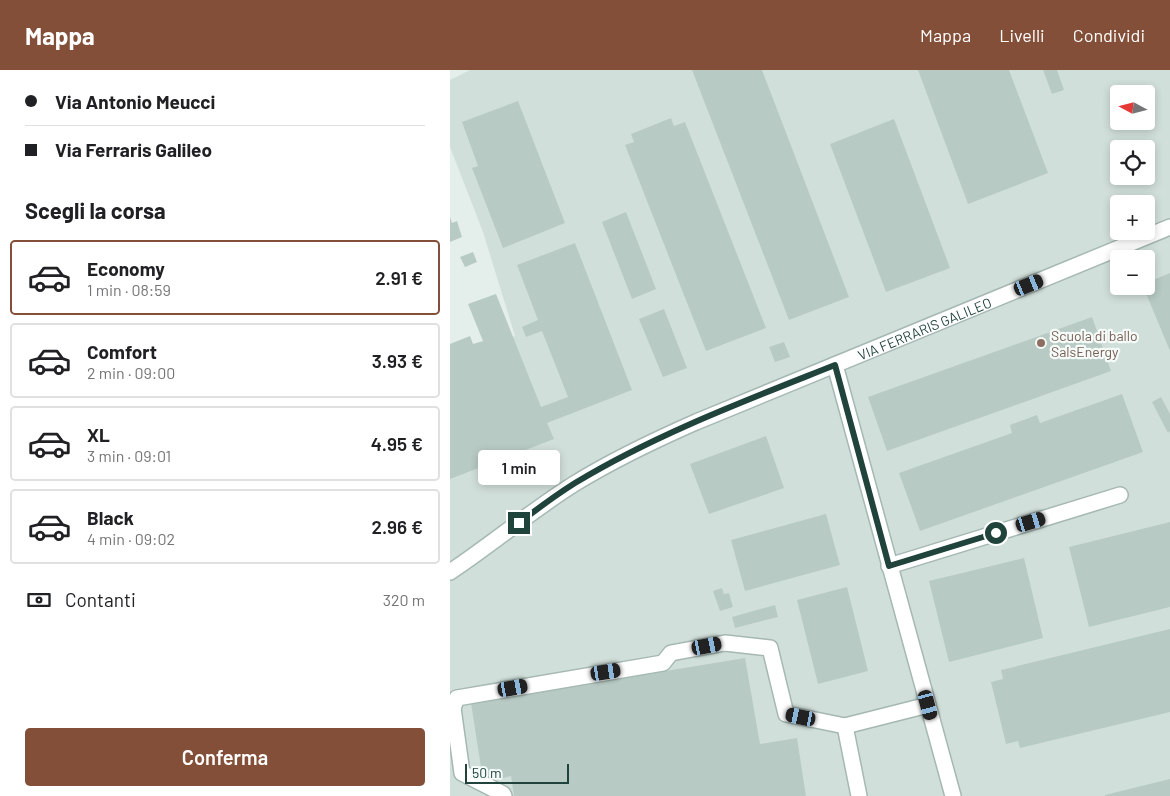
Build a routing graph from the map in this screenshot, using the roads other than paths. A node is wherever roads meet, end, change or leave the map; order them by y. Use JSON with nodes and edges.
{"nodes":[{"id":1,"x":1170,"y":227,"type":"edge"},
{"id":2,"x":835,"y":365,"type":"junction"},
{"id":3,"x":1120,"y":495,"type":"dead end"},
{"id":4,"x":889,"y":566,"type":"junction"},
{"id":5,"x":450,"y":572,"type":"edge"},
{"id":6,"x":928,"y":705,"type":"junction"},
{"id":7,"x":452,"y":708,"type":"edge"},
{"id":8,"x":845,"y":726,"type":"junction"},
{"id":9,"x":504,"y":796,"type":"edge"},
{"id":10,"x":860,"y":796,"type":"edge"},
{"id":11,"x":953,"y":796,"type":"edge"}],
"edges":[{"from":1,"to":2,"type":"street","name":"VIA FERRARIS GALILEO"},
{"from":2,"to":4,"type":"street"},
{"from":2,"to":5,"type":"street","name":"VIA FERRARIS GALILEO"},
{"from":3,"to":4,"type":"street"},
{"from":4,"to":6,"type":"street"},
{"from":6,"to":8,"type":"street"},
{"from":6,"to":11,"type":"street"},
{"from":7,"to":8,"type":"street"},
{"from":7,"to":9,"type":"street"},
{"from":8,"to":10,"type":"street"}]}
